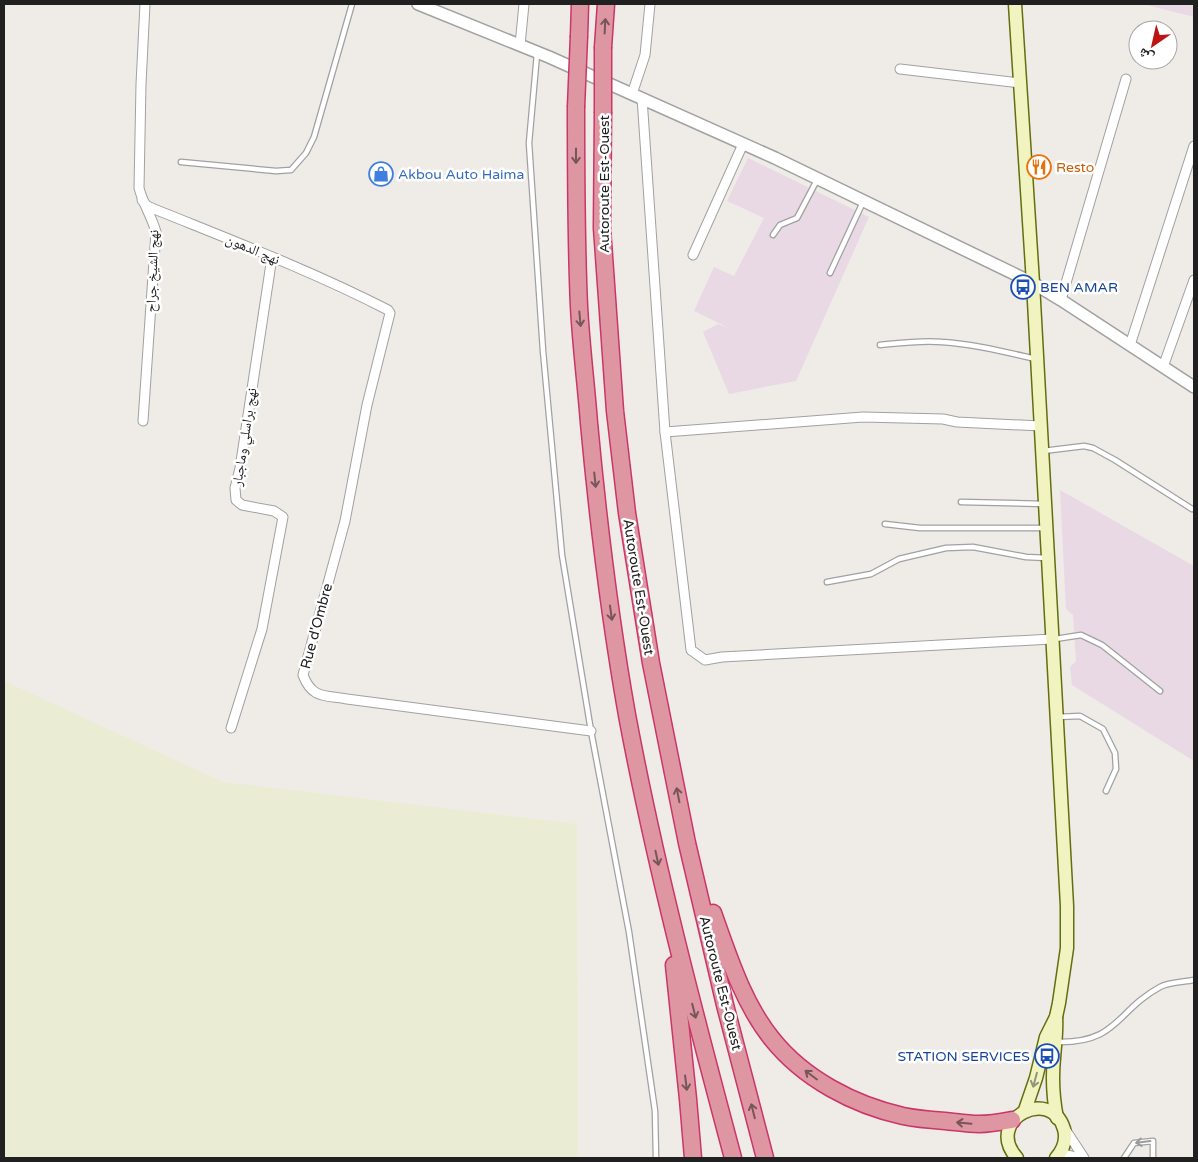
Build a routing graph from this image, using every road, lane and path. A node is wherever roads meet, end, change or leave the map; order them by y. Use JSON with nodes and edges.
{"nodes":[{"id":1,"x":145,"y":4,"type":"edge"},
{"id":2,"x":352,"y":4,"type":"edge"},
{"id":3,"x":418,"y":4,"type":"edge"},
{"id":4,"x":524,"y":4,"type":"edge"},
{"id":5,"x":580,"y":4,"type":"edge"},
{"id":6,"x":606,"y":4,"type":"edge"},
{"id":7,"x":650,"y":4,"type":"edge"},
{"id":8,"x":1014,"y":4,"type":"edge"},
{"id":9,"x":520,"y":45,"type":"junction"},
{"id":10,"x":537,"y":52,"type":"junction"},
{"id":11,"x":900,"y":69,"type":"dead end"},
{"id":12,"x":1126,"y":79,"type":"dead end"},
{"id":13,"x":1020,"y":83,"type":"junction"},
{"id":14,"x":637,"y":96,"type":"junction"},
{"id":15,"x":743,"y":144,"type":"junction"},
{"id":16,"x":1194,"y":146,"type":"edge"},
{"id":17,"x":181,"y":162,"type":"dead end"},
{"id":18,"x":818,"y":179,"type":"junction"},
{"id":19,"x":142,"y":200,"type":"junction"},
{"id":20,"x":863,"y":201,"type":"junction"},
{"id":21,"x":773,"y":235,"type":"dead end"},
{"id":22,"x":693,"y":255,"type":"dead end"},
{"id":23,"x":272,"y":257,"type":"junction"},
{"id":24,"x":830,"y":273,"type":"dead end"},
{"id":25,"x":1194,"y":280,"type":"edge"},
{"id":26,"x":1033,"y":283,"type":"junction"},
{"id":27,"x":364,"y":298,"type":"joint"},
{"id":28,"x":1061,"y":300,"type":"junction"},
{"id":29,"x":880,"y":345,"type":"dead end"},
{"id":30,"x":1130,"y":345,"type":"junction"},
{"id":31,"x":1037,"y":359,"type":"junction"},
{"id":32,"x":1163,"y":367,"type":"junction"},
{"id":33,"x":1194,"y":387,"type":"edge"},
{"id":34,"x":142,"y":421,"type":"dead end"},
{"id":35,"x":1041,"y":426,"type":"junction"},
{"id":36,"x":665,"y":432,"type":"junction"},
{"id":37,"x":1042,"y":452,"type":"junction"},
{"id":38,"x":961,"y":502,"type":"dead end"},
{"id":39,"x":1045,"y":504,"type":"junction"},
{"id":40,"x":1192,"y":508,"type":"dead end"},
{"id":41,"x":885,"y":524,"type":"dead end"},
{"id":42,"x":1046,"y":528,"type":"junction"},
{"id":43,"x":1048,"y":558,"type":"junction"},
{"id":44,"x":827,"y":582,"type":"dead end"},
{"id":45,"x":1052,"y":639,"type":"junction"},
{"id":46,"x":1160,"y":691,"type":"dead end"},
{"id":47,"x":1057,"y":717,"type":"junction"},
{"id":48,"x":231,"y":728,"type":"dead end"},
{"id":49,"x":591,"y":731,"type":"junction"},
{"id":50,"x":1106,"y":791,"type":"dead end"},
{"id":51,"x":688,"y":843,"type":"junction"},
{"id":52,"x":669,"y":913,"type":"junction"},
{"id":53,"x":1194,"y":980,"type":"edge"},
{"id":54,"x":1056,"y":1018,"type":"junction"},
{"id":55,"x":1056,"y":1042,"type":"junction"},
{"id":56,"x":1019,"y":1115,"type":"junction"},
{"id":57,"x":1060,"y":1122,"type":"junction"},
{"id":58,"x":1059,"y":1156,"type":"edge"},
{"id":59,"x":656,"y":1158,"type":"edge"},
{"id":60,"x":693,"y":1158,"type":"edge"},
{"id":61,"x":733,"y":1158,"type":"edge"},
{"id":62,"x":765,"y":1158,"type":"edge"},
{"id":63,"x":1017,"y":1158,"type":"edge"},
{"id":64,"x":1079,"y":1158,"type":"edge"},
{"id":65,"x":1084,"y":1158,"type":"edge"},
{"id":66,"x":1124,"y":1158,"type":"edge"},
{"id":67,"x":1153,"y":1158,"type":"edge"}],
"edges":[{"from":1,"to":19,"type":"street","name":"نهج الشيخ جراح"},
{"from":2,"to":17,"type":"lane"},
{"from":3,"to":9,"type":"street"},
{"from":4,"to":9,"type":"street"},
{"from":5,"to":52,"type":"highway","name":"Autoroute Est-Ouest","one_way":true,"bridge":true},
{"from":51,"to":6,"type":"highway","name":"Autoroute Est-Ouest","one_way":true,"bridge":true},
{"from":7,"to":14,"type":"street"},
{"from":8,"to":13,"type":"main road"},
{"from":9,"to":10,"type":"street"},
{"from":10,"to":14,"type":"street"},
{"from":10,"to":49,"type":"lane"},
{"from":11,"to":13,"type":"street"},
{"from":12,"to":28,"type":"street"},
{"from":13,"to":26,"type":"main road"},
{"from":14,"to":15,"type":"street"},
{"from":14,"to":36,"type":"street"},
{"from":15,"to":18,"type":"street"},
{"from":15,"to":22,"type":"street"},
{"from":16,"to":30,"type":"street"},
{"from":18,"to":20,"type":"street"},
{"from":18,"to":21,"type":"lane"},
{"from":19,"to":23,"type":"street","name":"نهج الدهون"},
{"from":19,"to":34,"type":"street","name":"نهج الشيخ جراح"},
{"from":20,"to":24,"type":"lane"},
{"from":20,"to":26,"type":"street"},
{"from":23,"to":27,"type":"street","name":"نهج الدهون"},
{"from":23,"to":48,"type":"street","name":"نهج براسلي وماجبار"},
{"from":25,"to":32,"type":"street"},
{"from":26,"to":28,"type":"street"},
{"from":26,"to":31,"type":"main road"},
{"from":27,"to":49,"type":"street","name":"Rue d'Ombre"},
{"from":28,"to":30,"type":"street"},
{"from":29,"to":31,"type":"lane"},
{"from":30,"to":32,"type":"street"},
{"from":31,"to":35,"type":"main road"},
{"from":32,"to":33,"type":"street"},
{"from":35,"to":36,"type":"street"},
{"from":35,"to":37,"type":"main road"},
{"from":36,"to":45,"type":"street"},
{"from":37,"to":39,"type":"main road"},
{"from":37,"to":40,"type":"lane"},
{"from":38,"to":39,"type":"lane"},
{"from":39,"to":42,"type":"main road"},
{"from":41,"to":42,"type":"lane"},
{"from":42,"to":43,"type":"main road"},
{"from":43,"to":44,"type":"lane"},
{"from":43,"to":45,"type":"main road"},
{"from":45,"to":46,"type":"lane"},
{"from":45,"to":47,"type":"main road"},
{"from":47,"to":50,"type":"lane"},
{"from":47,"to":54,"type":"main road"},
{"from":49,"to":59,"type":"lane"},
{"from":56,"to":51,"type":"highway","one_way":true},
{"from":62,"to":51,"type":"highway","name":"Autoroute Est-Ouest","one_way":true},
{"from":52,"to":60,"type":"highway","one_way":true},
{"from":52,"to":61,"type":"highway","name":"Autoroute Est-Ouest","one_way":true},
{"from":53,"to":55,"type":"lane"},
{"from":54,"to":55,"type":"main road"},
{"from":54,"to":56,"type":"main road","one_way":true},
{"from":55,"to":57,"type":"main road"},
{"from":56,"to":57,"type":"main road"},
{"from":56,"to":63,"type":"main road"},
{"from":57,"to":58,"type":"main road"},
{"from":57,"to":65,"type":"street"},
{"from":58,"to":64,"type":"street"},
{"from":67,"to":66,"type":"lane","one_way":true}]}
